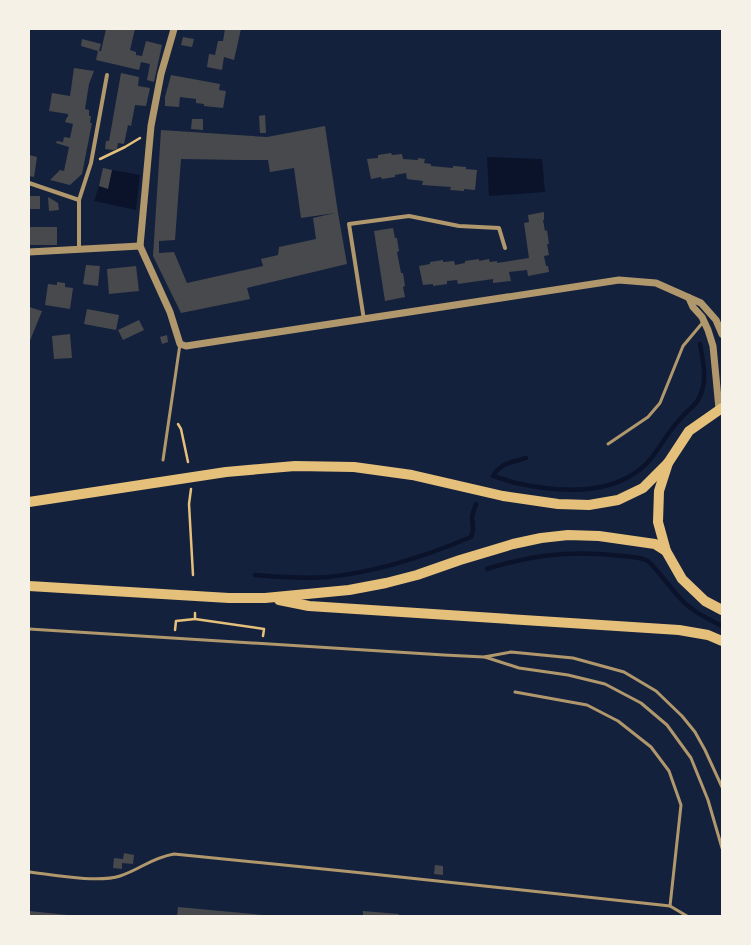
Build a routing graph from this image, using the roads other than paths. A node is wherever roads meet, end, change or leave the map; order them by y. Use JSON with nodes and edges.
{"nodes":[{"id":1,"x":174,"y":29,"type":"edge"},
{"id":2,"x":107,"y":75,"type":"dead end"},
{"id":3,"x":29,"y":183,"type":"edge"},
{"id":4,"x":79,"y":200,"type":"junction"},
{"id":5,"x":140,"y":246,"type":"junction"},
{"id":6,"x":505,"y":248,"type":"dead end"},
{"id":7,"x":79,"y":250,"type":"junction"},
{"id":8,"x":29,"y":252,"type":"edge"},
{"id":9,"x":689,"y":298,"type":"junction"},
{"id":10,"x":364,"y":320,"type":"junction"},
{"id":11,"x":704,"y":321,"type":"junction"},
{"id":12,"x":722,"y":334,"type":"edge"},
{"id":13,"x":180,"y":344,"type":"junction"},
{"id":14,"x":721,"y":408,"type":"edge"},
{"id":15,"x":608,"y":444,"type":"dead end"},
{"id":16,"x":163,"y":460,"type":"dead end"},
{"id":17,"x":668,"y":462,"type":"junction"},
{"id":18,"x":29,"y":502,"type":"edge"},
{"id":19,"x":666,"y":551,"type":"junction"},
{"id":20,"x":29,"y":586,"type":"edge"},
{"id":21,"x":265,"y":598,"type":"junction"},
{"id":22,"x":722,"y":610,"type":"edge"},
{"id":23,"x":29,"y":629,"type":"edge"},
{"id":24,"x":722,"y":641,"type":"edge"},
{"id":25,"x":484,"y":657,"type":"junction"},
{"id":26,"x":515,"y":692,"type":"dead end"},
{"id":27,"x":722,"y":787,"type":"edge"},
{"id":28,"x":722,"y":848,"type":"edge"},
{"id":29,"x":29,"y":872,"type":"edge"},
{"id":30,"x":670,"y":906,"type":"junction"},
{"id":31,"x":687,"y":916,"type":"edge"}],
"edges":[{"from":1,"to":5,"type":"street"},
{"from":2,"to":4,"type":"street"},
{"from":3,"to":4,"type":"street"},
{"from":4,"to":7,"type":"street"},
{"from":5,"to":7,"type":"street"},
{"from":5,"to":13,"type":"street"},
{"from":6,"to":10,"type":"street"},
{"from":7,"to":8,"type":"street"},
{"from":9,"to":10,"type":"street"},
{"from":9,"to":11,"type":"street"},
{"from":9,"to":12,"type":"street"},
{"from":10,"to":13,"type":"street"},
{"from":11,"to":14,"type":"street"},
{"from":11,"to":15,"type":"lane"},
{"from":13,"to":16,"type":"lane"},
{"from":14,"to":17,"type":"main road"},
{"from":17,"to":18,"type":"main road"},
{"from":17,"to":19,"type":"main road"},
{"from":19,"to":21,"type":"main road"},
{"from":19,"to":22,"type":"main road"},
{"from":20,"to":21,"type":"main road"},
{"from":21,"to":24,"type":"main road"},
{"from":23,"to":25,"type":"lane"},
{"from":25,"to":27,"type":"lane"},
{"from":25,"to":28,"type":"lane"},
{"from":26,"to":30,"type":"lane"},
{"from":29,"to":30,"type":"lane"},
{"from":30,"to":31,"type":"lane"}]}
